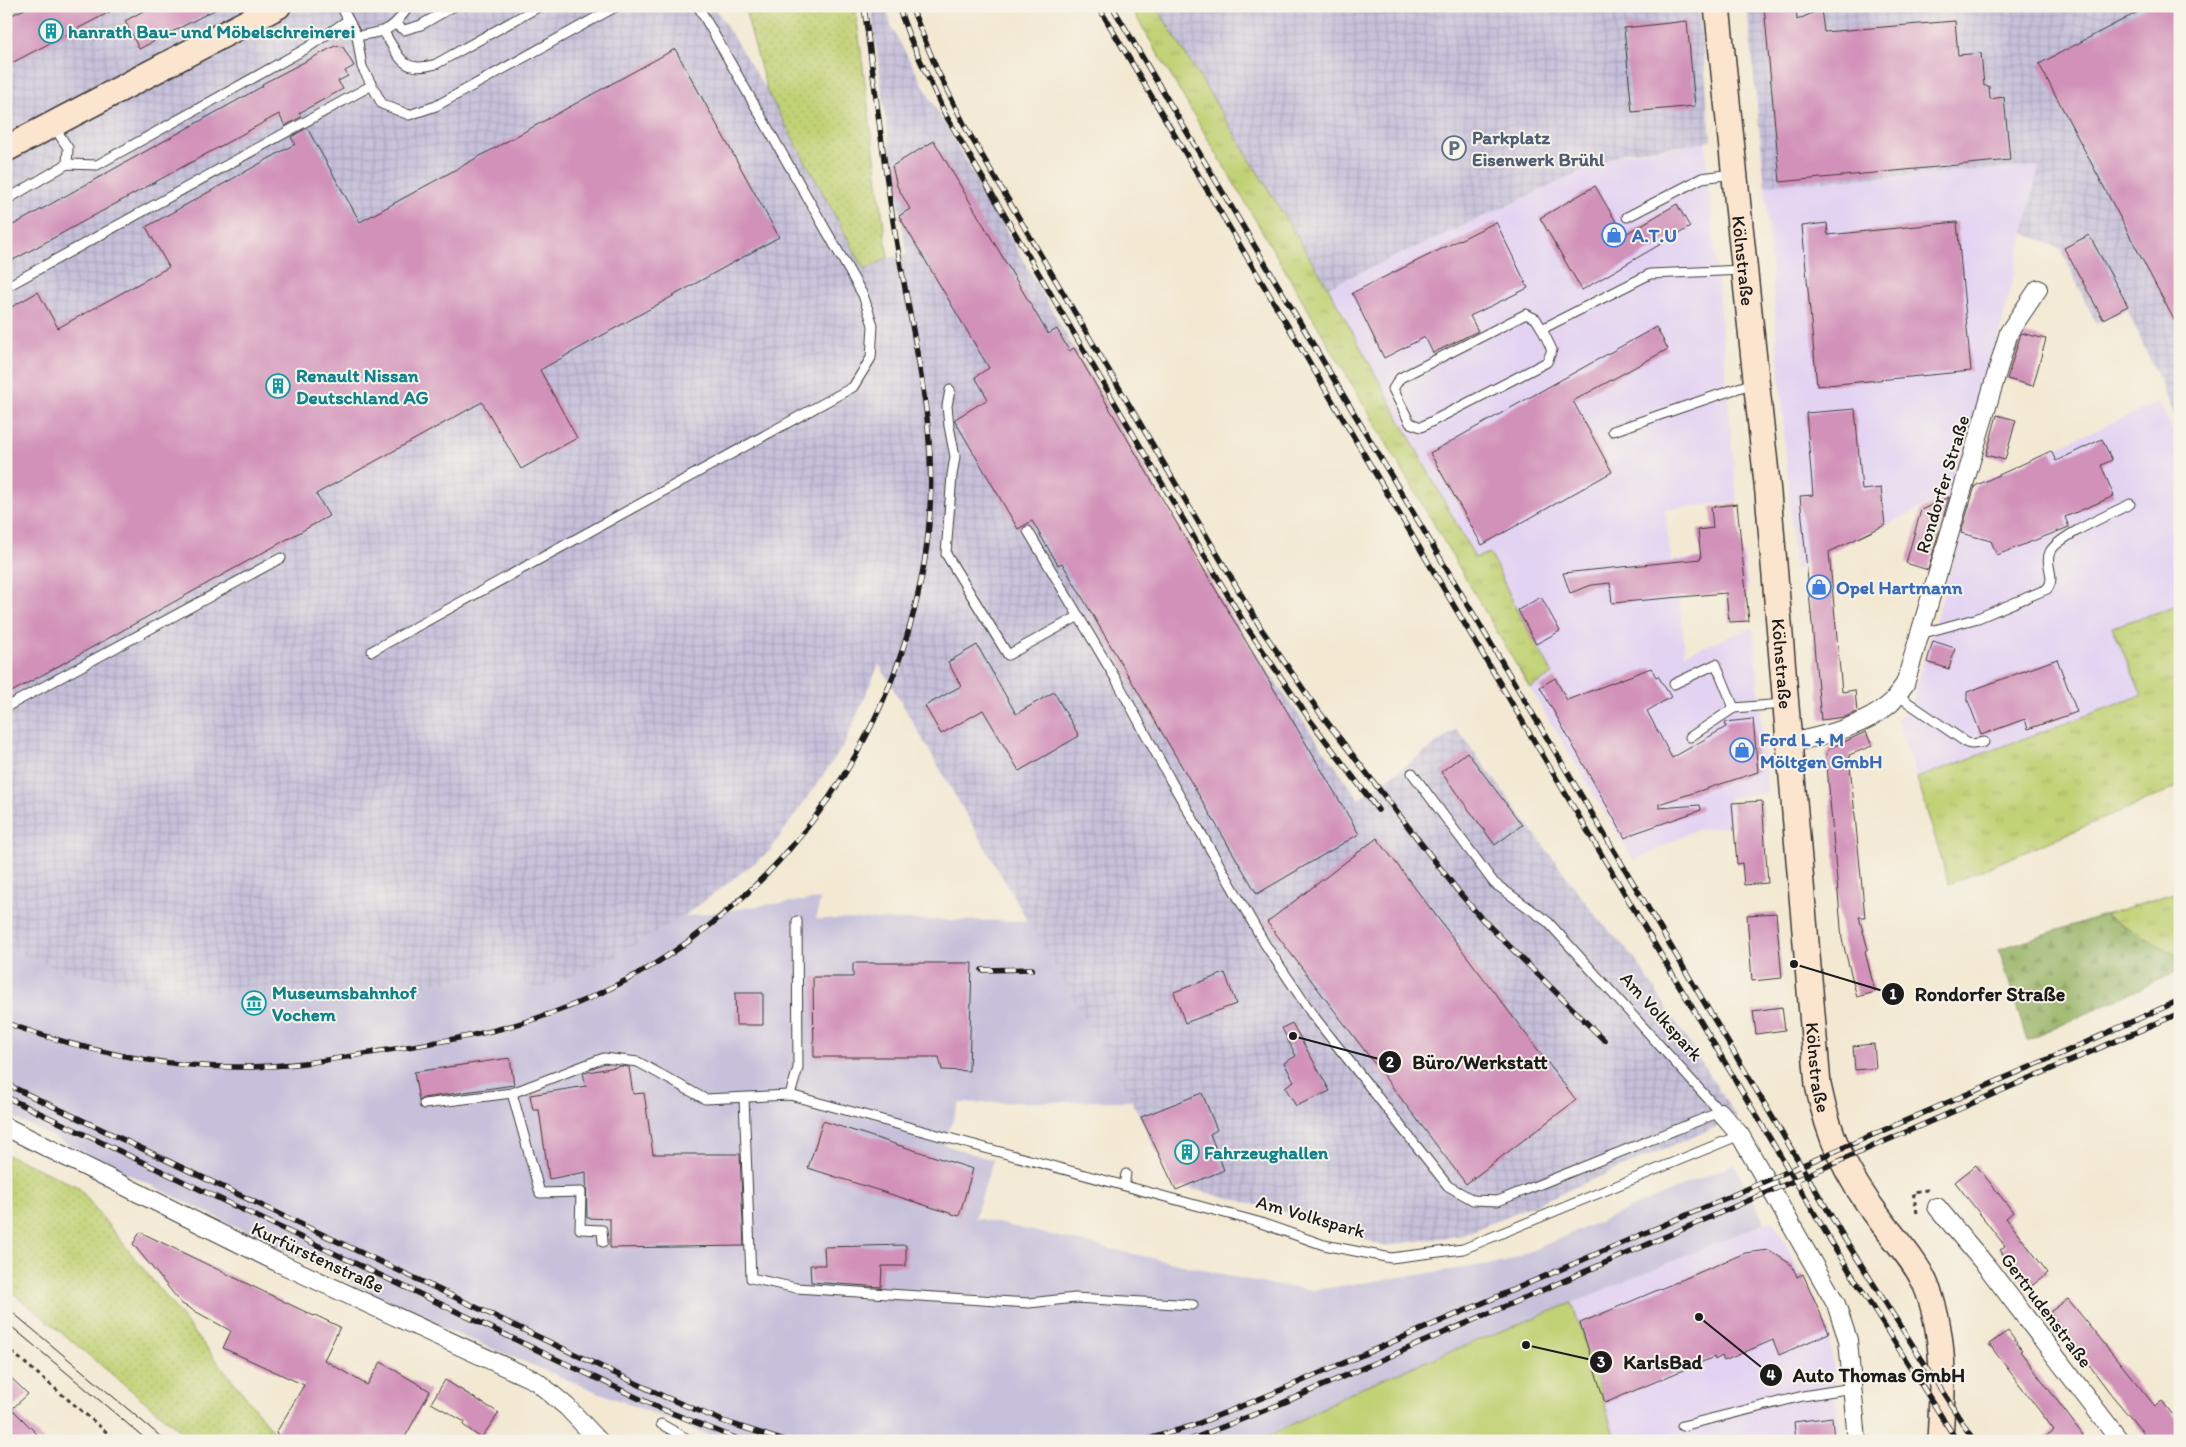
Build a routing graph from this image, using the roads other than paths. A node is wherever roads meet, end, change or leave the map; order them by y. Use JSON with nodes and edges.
{"nodes":[{"id":1,"x":278,"y":6,"type":"edge"},
{"id":2,"x":341,"y":6,"type":"edge"},
{"id":3,"x":409,"y":6,"type":"edge"},
{"id":4,"x":454,"y":6,"type":"edge"},
{"id":5,"x":540,"y":6,"type":"edge"},
{"id":6,"x":617,"y":6,"type":"edge"},
{"id":7,"x":698,"y":6,"type":"edge"},
{"id":8,"x":1717,"y":6,"type":"edge"},
{"id":9,"x":348,"y":20,"type":"junction"},
{"id":10,"x":396,"y":25,"type":"junction"},
{"id":11,"x":384,"y":32,"type":"junction"},
{"id":12,"x":357,"y":36,"type":"junction"},
{"id":13,"x":372,"y":85,"type":"junction"},
{"id":14,"x":52,"y":125,"type":"junction"},
{"id":15,"x":6,"y":149,"type":"edge"},
{"id":16,"x":67,"y":164,"type":"junction"},
{"id":17,"x":1734,"y":174,"type":"junction"},
{"id":18,"x":6,"y":200,"type":"edge"},
{"id":19,"x":1627,"y":217,"type":"dead end"},
{"id":20,"x":1744,"y":270,"type":"junction"},
{"id":21,"x":6,"y":287,"type":"edge"},
{"id":22,"x":2038,"y":289,"type":"dead end"},
{"id":23,"x":1542,"y":329,"type":"junction"},
{"id":24,"x":1756,"y":382,"type":"junction"},
{"id":25,"x":950,"y":390,"type":"dead end"},
{"id":26,"x":1613,"y":431,"type":"dead end"},
{"id":27,"x":2130,"y":504,"type":"dead end"},
{"id":28,"x":1028,"y":531,"type":"dead end"},
{"id":29,"x":281,"y":558,"type":"dead end"},
{"id":30,"x":1079,"y":616,"type":"junction"},
{"id":31,"x":1919,"y":634,"type":"junction"},
{"id":32,"x":372,"y":651,"type":"dead end"},
{"id":33,"x":1674,"y":684,"type":"dead end"},
{"id":34,"x":1897,"y":694,"type":"junction"},
{"id":35,"x":1787,"y":704,"type":"junction"},
{"id":36,"x":6,"y":707,"type":"edge"},
{"id":37,"x":1734,"y":708,"type":"junction"},
{"id":38,"x":1690,"y":737,"type":"dead end"},
{"id":39,"x":1984,"y":742,"type":"dead end"},
{"id":40,"x":1790,"y":743,"type":"junction"},
{"id":41,"x":1412,"y":773,"type":"dead end"},
{"id":42,"x":797,"y":921,"type":"dead end"},
{"id":43,"x":512,"y":1093,"type":"junction"},
{"id":44,"x":790,"y":1095,"type":"junction"},
{"id":45,"x":744,"y":1098,"type":"junction"},
{"id":46,"x":424,"y":1104,"type":"dead end"},
{"id":47,"x":1720,"y":1112,"type":"junction"},
{"id":48,"x":6,"y":1127,"type":"edge"},
{"id":49,"x":1740,"y":1135,"type":"junction"},
{"id":50,"x":1126,"y":1174,"type":"dead end"},
{"id":51,"x":1124,"y":1185,"type":"junction"},
{"id":52,"x":1937,"y":1207,"type":"dead end"},
{"id":53,"x":603,"y":1242,"type":"dead end"},
{"id":54,"x":1193,"y":1305,"type":"dead end"},
{"id":55,"x":1852,"y":1388,"type":"junction"},
{"id":56,"x":661,"y":1424,"type":"dead end"},
{"id":57,"x":1682,"y":1426,"type":"dead end"},
{"id":58,"x":600,"y":1441,"type":"edge"},
{"id":59,"x":691,"y":1441,"type":"edge"},
{"id":60,"x":1857,"y":1441,"type":"edge"},
{"id":61,"x":1940,"y":1441,"type":"edge"},
{"id":62,"x":2120,"y":1441,"type":"edge"}],
"edges":[{"from":1,"to":14,"type":"main road"},
{"from":2,"to":9,"type":"lane"},
{"from":3,"to":10,"type":"lane"},
{"from":4,"to":10,"type":"lane"},
{"from":5,"to":11,"type":"lane"},
{"from":6,"to":13,"type":"lane"},
{"from":7,"to":32,"type":"lane"},
{"from":8,"to":17,"type":"main road","name":"Kölnstraße"},
{"from":9,"to":12,"type":"lane"},
{"from":9,"to":16,"type":"lane"},
{"from":10,"to":11,"type":"lane"},
{"from":11,"to":12,"type":"lane"},
{"from":12,"to":13,"type":"lane"},
{"from":13,"to":21,"type":"lane"},
{"from":14,"to":15,"type":"main road"},
{"from":14,"to":16,"type":"lane"},
{"from":16,"to":18,"type":"lane"},
{"from":17,"to":19,"type":"lane"},
{"from":17,"to":20,"type":"main road","name":"Kölnstraße"},
{"from":20,"to":23,"type":"lane"},
{"from":20,"to":24,"type":"main road","name":"Kölnstraße"},
{"from":22,"to":31,"type":"street","name":"Rondorfer Straße"},
{"from":23,"to":23,"type":"lane"},
{"from":24,"to":26,"type":"lane"},
{"from":24,"to":35,"type":"main road","name":"Kölnstraße"},
{"from":25,"to":30,"type":"lane"},
{"from":27,"to":31,"type":"lane"},
{"from":28,"to":30,"type":"lane"},
{"from":29,"to":36,"type":"lane"},
{"from":30,"to":47,"type":"lane"},
{"from":31,"to":34,"type":"street","name":"Rondorfer Straße"},
{"from":33,"to":37,"type":"lane"},
{"from":34,"to":39,"type":"lane"},
{"from":34,"to":40,"type":"street","name":"Rondorfer Straße"},
{"from":35,"to":37,"type":"lane"},
{"from":35,"to":40,"type":"main road","name":"Kölnstraße"},
{"from":37,"to":38,"type":"lane"},
{"from":40,"to":61,"type":"main road","name":"Kölnstraße"},
{"from":41,"to":47,"type":"lane","name":"Am Volkspark"},
{"from":42,"to":44,"type":"lane"},
{"from":43,"to":45,"type":"lane","name":"Am Volkspark"},
{"from":43,"to":46,"type":"lane","name":"Am Volkspark"},
{"from":43,"to":53,"type":"lane"},
{"from":44,"to":45,"type":"lane","name":"Am Volkspark"},
{"from":44,"to":51,"type":"lane","name":"Am Volkspark"},
{"from":45,"to":54,"type":"lane"},
{"from":47,"to":49,"type":"street","name":"Am Volkspark"},
{"from":48,"to":58,"type":"street","name":"Kurfürstenstraße"},
{"from":49,"to":51,"type":"lane","name":"Am Volkspark"},
{"from":49,"to":55,"type":"street","name":"Am Volkspark"},
{"from":50,"to":51,"type":"lane"},
{"from":52,"to":62,"type":"street","name":"Gertrudenstraße"},
{"from":55,"to":57,"type":"lane"},
{"from":55,"to":60,"type":"street","name":"Am Volkspark"},
{"from":56,"to":59,"type":"lane"}]}
